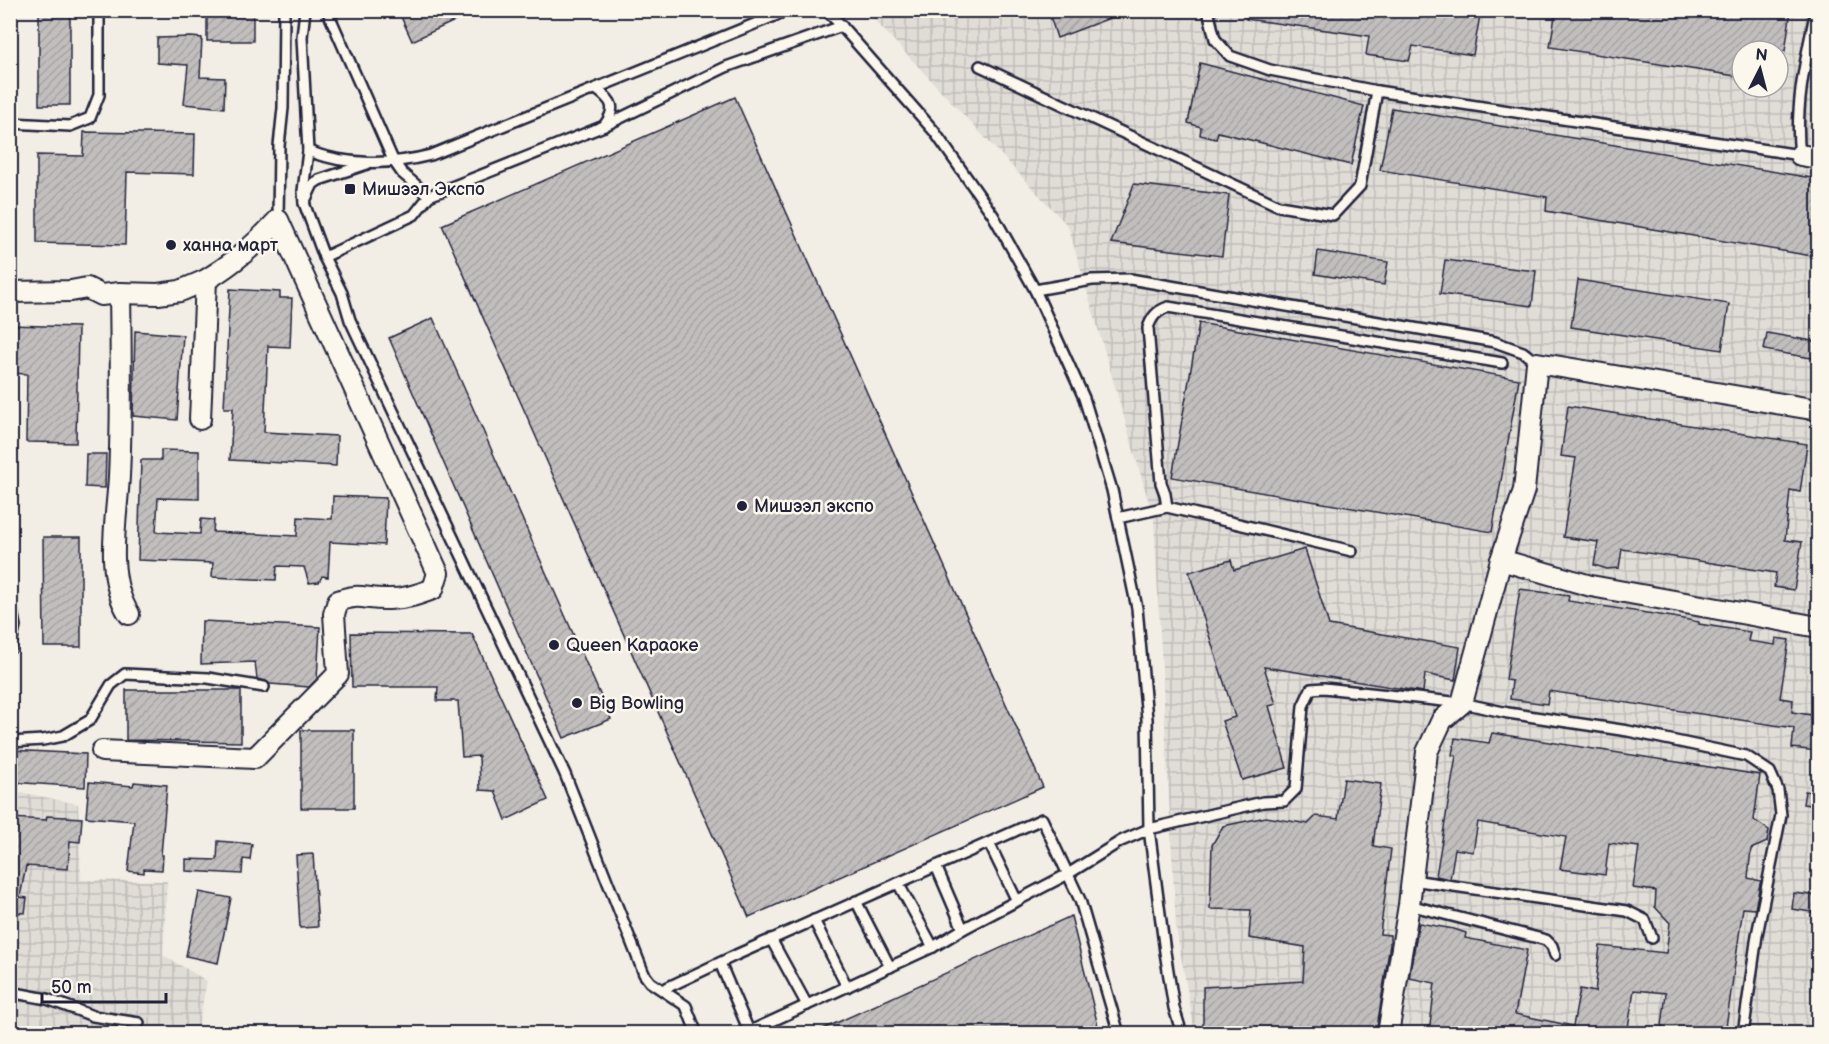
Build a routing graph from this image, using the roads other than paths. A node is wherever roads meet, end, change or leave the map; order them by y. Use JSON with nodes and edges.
{"nodes":[{"id":1,"x":284,"y":10,"type":"edge"},
{"id":2,"x":305,"y":10,"type":"edge"},
{"id":3,"x":327,"y":10,"type":"edge"},
{"id":4,"x":789,"y":10,"type":"edge"},
{"id":5,"x":826,"y":10,"type":"edge"},
{"id":6,"x":1208,"y":10,"type":"edge"},
{"id":7,"x":1816,"y":10,"type":"edge"},
{"id":8,"x":99,"y":19,"type":"dead end"},
{"id":9,"x":842,"y":26,"type":"junction"},
{"id":10,"x":980,"y":66,"type":"dead end"},
{"id":11,"x":596,"y":89,"type":"junction"},
{"id":12,"x":1377,"y":91,"type":"junction"},
{"id":13,"x":10,"y":123,"type":"edge"},
{"id":14,"x":604,"y":126,"type":"junction"},
{"id":15,"x":308,"y":151,"type":"junction"},
{"id":16,"x":1809,"y":157,"type":"edge"},
{"id":17,"x":393,"y":160,"type":"junction"},
{"id":18,"x":372,"y":161,"type":"junction"},
{"id":19,"x":429,"y":196,"type":"junction"},
{"id":20,"x":304,"y":203,"type":"junction"},
{"id":21,"x":278,"y":220,"type":"junction"},
{"id":22,"x":324,"y":257,"type":"junction"},
{"id":23,"x":206,"y":280,"type":"junction"},
{"id":24,"x":1035,"y":290,"type":"junction"},
{"id":25,"x":10,"y":292,"type":"edge"},
{"id":26,"x":120,"y":293,"type":"junction"},
{"id":27,"x":1502,"y":363,"type":"dead end"},
{"id":28,"x":1537,"y":363,"type":"junction"},
{"id":29,"x":1818,"y":410,"type":"edge"},
{"id":30,"x":200,"y":419,"type":"dead end"},
{"id":31,"x":1167,"y":507,"type":"junction"},
{"id":32,"x":1118,"y":518,"type":"junction"},
{"id":33,"x":1352,"y":551,"type":"dead end"},
{"id":34,"x":1501,"y":560,"type":"junction"},
{"id":35,"x":10,"y":600,"type":"edge"},
{"id":36,"x":129,"y":614,"type":"dead end"},
{"id":37,"x":1818,"y":627,"type":"edge"},
{"id":38,"x":10,"y":649,"type":"edge"},
{"id":39,"x":264,"y":687,"type":"dead end"},
{"id":40,"x":1462,"y":703,"type":"junction"},
{"id":41,"x":10,"y":742,"type":"edge"},
{"id":42,"x":102,"y":751,"type":"dead end"},
{"id":43,"x":1149,"y":829,"type":"junction"},
{"id":44,"x":989,"y":843,"type":"junction"},
{"id":45,"x":936,"y":866,"type":"junction"},
{"id":46,"x":1068,"y":874,"type":"junction"},
{"id":47,"x":1412,"y":880,"type":"junction"},
{"id":48,"x":897,"y":883,"type":"junction"},
{"id":49,"x":1017,"y":901,"type":"junction"},
{"id":50,"x":856,"y":902,"type":"junction"},
{"id":51,"x":1409,"y":904,"type":"junction"},
{"id":52,"x":814,"y":920,"type":"junction"},
{"id":53,"x":963,"y":929,"type":"junction"},
{"id":54,"x":1652,"y":938,"type":"dead end"},
{"id":55,"x":771,"y":939,"type":"junction"},
{"id":56,"x":933,"y":947,"type":"junction"},
{"id":57,"x":1555,"y":955,"type":"dead end"},
{"id":58,"x":720,"y":963,"type":"junction"},
{"id":59,"x":890,"y":967,"type":"junction"},
{"id":60,"x":847,"y":987,"type":"junction"},
{"id":61,"x":663,"y":989,"type":"junction"},
{"id":62,"x":10,"y":992,"type":"edge"},
{"id":63,"x":807,"y":1005,"type":"junction"},
{"id":64,"x":139,"y":1023,"type":"dead end"},
{"id":65,"x":747,"y":1032,"type":"edge"},
{"id":66,"x":697,"y":1034,"type":"edge"},
{"id":67,"x":1119,"y":1034,"type":"edge"},
{"id":68,"x":1182,"y":1034,"type":"edge"},
{"id":69,"x":1388,"y":1034,"type":"edge"},
{"id":70,"x":1743,"y":1034,"type":"edge"}],
"edges":[{"from":1,"to":21,"type":"lane"},
{"from":2,"to":15,"type":"lane"},
{"from":3,"to":17,"type":"lane"},
{"from":4,"to":11,"type":"lane"},
{"from":5,"to":9,"type":"lane"},
{"from":6,"to":12,"type":"lane"},
{"from":7,"to":16,"type":"lane"},
{"from":8,"to":13,"type":"lane"},
{"from":9,"to":14,"type":"lane"},
{"from":9,"to":24,"type":"lane"},
{"from":10,"to":12,"type":"lane"},
{"from":11,"to":14,"type":"lane"},
{"from":11,"to":17,"type":"lane"},
{"from":12,"to":16,"type":"lane"},
{"from":14,"to":19,"type":"lane"},
{"from":15,"to":18,"type":"lane"},
{"from":15,"to":20,"type":"lane"},
{"from":17,"to":18,"type":"lane"},
{"from":17,"to":19,"type":"lane"},
{"from":18,"to":20,"type":"lane"},
{"from":19,"to":22,"type":"lane"},
{"from":20,"to":22,"type":"lane"},
{"from":21,"to":23,"type":"street"},
{"from":21,"to":42,"type":"street"},
{"from":22,"to":61,"type":"lane"},
{"from":23,"to":26,"type":"street"},
{"from":23,"to":30,"type":"street"},
{"from":24,"to":28,"type":"lane"},
{"from":24,"to":32,"type":"lane"},
{"from":25,"to":26,"type":"street"},
{"from":26,"to":36,"type":"street"},
{"from":27,"to":31,"type":"lane"},
{"from":28,"to":29,"type":"street"},
{"from":28,"to":34,"type":"street"},
{"from":31,"to":32,"type":"lane"},
{"from":31,"to":33,"type":"lane"},
{"from":32,"to":43,"type":"lane"},
{"from":34,"to":37,"type":"street"},
{"from":34,"to":40,"type":"street"},
{"from":35,"to":38,"type":"lane"},
{"from":39,"to":41,"type":"lane"},
{"from":40,"to":43,"type":"lane"},
{"from":40,"to":47,"type":"street"},
{"from":40,"to":70,"type":"lane"},
{"from":43,"to":46,"type":"lane"},
{"from":43,"to":68,"type":"lane"},
{"from":44,"to":45,"type":"lane"},
{"from":44,"to":46,"type":"lane"},
{"from":44,"to":49,"type":"lane"},
{"from":45,"to":48,"type":"lane"},
{"from":45,"to":53,"type":"lane"},
{"from":46,"to":49,"type":"lane"},
{"from":46,"to":67,"type":"lane"},
{"from":47,"to":51,"type":"street"},
{"from":47,"to":54,"type":"lane"},
{"from":48,"to":50,"type":"lane"},
{"from":48,"to":56,"type":"lane"},
{"from":49,"to":53,"type":"lane"},
{"from":50,"to":52,"type":"lane"},
{"from":50,"to":59,"type":"lane"},
{"from":51,"to":57,"type":"lane"},
{"from":51,"to":69,"type":"street"},
{"from":52,"to":55,"type":"lane"},
{"from":52,"to":60,"type":"lane"},
{"from":53,"to":56,"type":"lane"},
{"from":55,"to":58,"type":"lane"},
{"from":55,"to":63,"type":"lane"},
{"from":56,"to":59,"type":"lane"},
{"from":58,"to":61,"type":"lane"},
{"from":58,"to":65,"type":"lane"},
{"from":59,"to":60,"type":"lane"},
{"from":60,"to":63,"type":"lane"},
{"from":61,"to":66,"type":"lane"},
{"from":62,"to":64,"type":"lane"},
{"from":63,"to":65,"type":"lane"}]}
